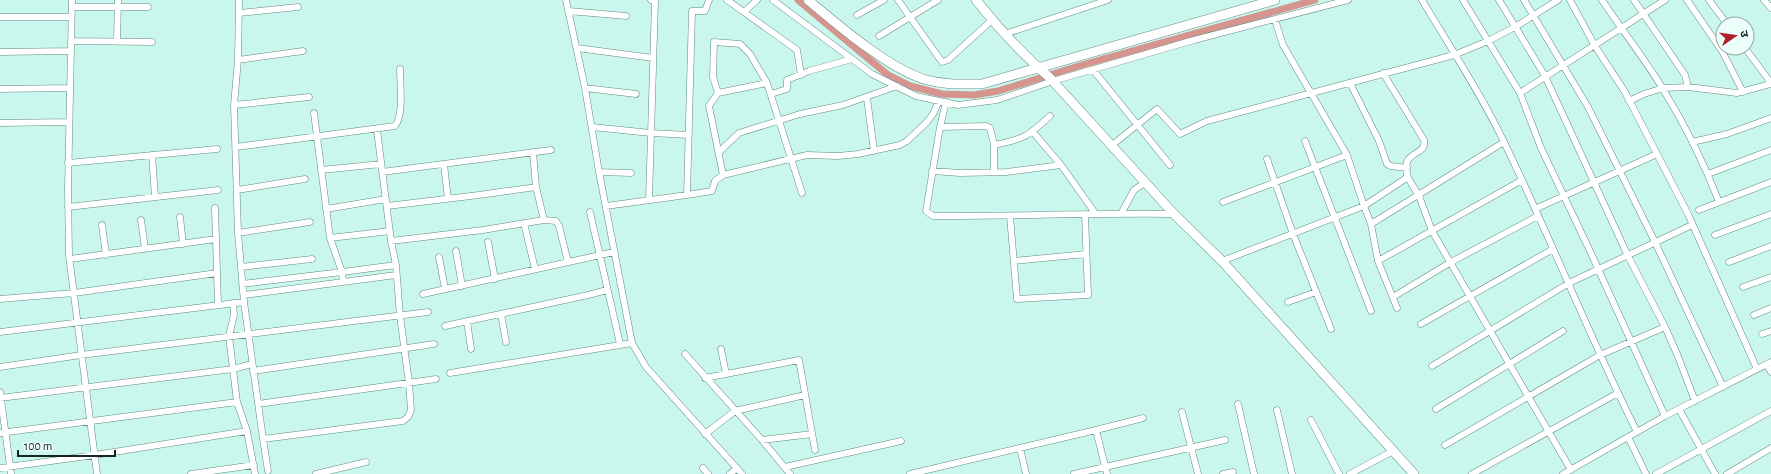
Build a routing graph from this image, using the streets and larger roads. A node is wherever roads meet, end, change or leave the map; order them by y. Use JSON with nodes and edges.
{"nodes":[{"id":1,"x":239,"y":0,"type":"edge"},
{"id":2,"x":566,"y":0,"type":"edge"},
{"id":3,"x":651,"y":0,"type":"edge"},
{"id":4,"x":709,"y":0,"type":"edge"},
{"id":5,"x":727,"y":0,"type":"edge"},
{"id":6,"x":757,"y":0,"type":"edge"},
{"id":7,"x":774,"y":0,"type":"edge"},
{"id":8,"x":808,"y":0,"type":"edge"},
{"id":9,"x":884,"y":0,"type":"edge"},
{"id":10,"x":898,"y":0,"type":"edge"},
{"id":11,"x":938,"y":0,"type":"edge"},
{"id":12,"x":976,"y":0,"type":"edge"},
{"id":13,"x":1108,"y":0,"type":"edge"},
{"id":14,"x":1275,"y":0,"type":"edge"},
{"id":15,"x":1348,"y":0,"type":"edge"},
{"id":16,"x":1422,"y":0,"type":"edge"},
{"id":17,"x":1463,"y":0,"type":"edge"},
{"id":18,"x":1499,"y":0,"type":"edge"},
{"id":19,"x":1524,"y":0,"type":"edge"},
{"id":20,"x":1558,"y":0,"type":"edge"},
{"id":21,"x":1570,"y":0,"type":"edge"},
{"id":22,"x":1602,"y":0,"type":"edge"},
{"id":23,"x":1634,"y":0,"type":"edge"},
{"id":24,"x":1665,"y":0,"type":"edge"},
{"id":25,"x":1687,"y":0,"type":"edge"},
{"id":26,"x":1709,"y":0,"type":"edge"},
{"id":27,"x":1764,"y":0,"type":"edge"},
{"id":28,"x":72,"y":3,"type":"edge"},
{"id":29,"x":118,"y":3,"type":"edge"},
{"id":30,"x":148,"y":7,"type":"dead end"},
{"id":31,"x":298,"y":7,"type":"dead end"},
{"id":32,"x":1771,"y":8,"type":"edge"},
{"id":33,"x":569,"y":11,"type":"junction"},
{"id":34,"x":744,"y":12,"type":"junction"},
{"id":35,"x":240,"y":13,"type":"junction"},
{"id":36,"x":1532,"y":14,"type":"junction"},
{"id":37,"x":1643,"y":14,"type":"junction"},
{"id":38,"x":857,"y":15,"type":"dead end"},
{"id":39,"x":626,"y":16,"type":"dead end"},
{"id":40,"x":1721,"y":16,"type":"edge"},
{"id":41,"x":0,"y":17,"type":"edge"},
{"id":42,"x":71,"y":17,"type":"junction"},
{"id":43,"x":910,"y":18,"type":"junction"},
{"id":44,"x":992,"y":20,"type":"junction"},
{"id":45,"x":1275,"y":20,"type":"junction"},
{"id":46,"x":1515,"y":27,"type":"junction"},
{"id":47,"x":1621,"y":29,"type":"junction"},
{"id":48,"x":1005,"y":34,"type":"junction"},
{"id":49,"x":880,"y":36,"type":"dead end"},
{"id":50,"x":71,"y":41,"type":"junction"},
{"id":51,"x":1488,"y":41,"type":"junction"},
{"id":52,"x":117,"y":42,"type":"junction"},
{"id":53,"x":152,"y":42,"type":"dead end"},
{"id":54,"x":1595,"y":46,"type":"junction"},
{"id":55,"x":577,"y":48,"type":"junction"},
{"id":56,"x":71,"y":51,"type":"junction"},
{"id":57,"x":303,"y":51,"type":"dead end"},
{"id":58,"x":0,"y":52,"type":"edge"},
{"id":59,"x":1454,"y":55,"type":"junction"},
{"id":60,"x":1751,"y":56,"type":"edge"},
{"id":61,"x":653,"y":58,"type":"junction"},
{"id":62,"x":238,"y":60,"type":"junction"},
{"id":63,"x":852,"y":60,"type":"junction"},
{"id":64,"x":1563,"y":67,"type":"junction"},
{"id":65,"x":400,"y":69,"type":"dead end"},
{"id":66,"x":1039,"y":69,"type":"junction"},
{"id":67,"x":1093,"y":70,"type":"junction"},
{"id":68,"x":1383,"y":73,"type":"junction"},
{"id":69,"x":801,"y":75,"type":"junction"},
{"id":70,"x":1545,"y":76,"type":"junction"},
{"id":71,"x":1052,"y":80,"type":"junction"},
{"id":72,"x":767,"y":82,"type":"junction"},
{"id":73,"x":1350,"y":83,"type":"junction"},
{"id":74,"x":1771,"y":84,"type":"edge"},
{"id":75,"x":897,"y":86,"type":"junction"},
{"id":76,"x":70,"y":88,"type":"junction"},
{"id":77,"x":585,"y":88,"type":"junction"},
{"id":78,"x":1663,"y":88,"type":"junction"},
{"id":79,"x":1688,"y":88,"type":"junction"},
{"id":80,"x":0,"y":89,"type":"edge"},
{"id":81,"x":1311,"y":92,"type":"junction"},
{"id":82,"x":1743,"y":92,"type":"junction"},
{"id":83,"x":718,"y":93,"type":"junction"},
{"id":84,"x":636,"y":94,"type":"dead end"},
{"id":85,"x":771,"y":94,"type":"junction"},
{"id":86,"x":1520,"y":94,"type":"junction"},
{"id":87,"x":309,"y":97,"type":"dead end"},
{"id":88,"x":866,"y":98,"type":"junction"},
{"id":89,"x":939,"y":101,"type":"junction"},
{"id":90,"x":1629,"y":101,"type":"junction"},
{"id":91,"x":946,"y":102,"type":"junction"},
{"id":92,"x":234,"y":105,"type":"junction"},
{"id":93,"x":314,"y":113,"type":"dead end"},
{"id":94,"x":1050,"y":116,"type":"dead end"},
{"id":95,"x":1771,"y":118,"type":"edge"},
{"id":96,"x":779,"y":120,"type":"junction"},
{"id":97,"x":69,"y":122,"type":"junction"},
{"id":98,"x":0,"y":123,"type":"edge"},
{"id":99,"x":1138,"y":126,"type":"junction"},
{"id":100,"x":592,"y":127,"type":"junction"},
{"id":101,"x":940,"y":127,"type":"junction"},
{"id":102,"x":377,"y":130,"type":"junction"},
{"id":103,"x":1033,"y":132,"type":"junction"},
{"id":104,"x":651,"y":133,"type":"junction"},
{"id":105,"x":689,"y":135,"type":"junction"},
{"id":106,"x":317,"y":137,"type":"junction"},
{"id":107,"x":1306,"y":141,"type":"dead end"},
{"id":108,"x":1504,"y":142,"type":"junction"},
{"id":109,"x":1692,"y":142,"type":"junction"},
{"id":110,"x":994,"y":145,"type":"junction"},
{"id":111,"x":1111,"y":146,"type":"junction"},
{"id":112,"x":236,"y":147,"type":"junction"},
{"id":113,"x":217,"y":149,"type":"dead end"},
{"id":114,"x":551,"y":150,"type":"dead end"},
{"id":115,"x":1771,"y":150,"type":"edge"},
{"id":116,"x":874,"y":151,"type":"junction"},
{"id":117,"x":533,"y":152,"type":"junction"},
{"id":118,"x":719,"y":152,"type":"junction"},
{"id":119,"x":1657,"y":154,"type":"junction"},
{"id":120,"x":152,"y":155,"type":"junction"},
{"id":121,"x":1347,"y":155,"type":"junction"},
{"id":122,"x":792,"y":158,"type":"junction"},
{"id":123,"x":1266,"y":159,"type":"dead end"},
{"id":124,"x":68,"y":163,"type":"junction"},
{"id":125,"x":381,"y":164,"type":"junction"},
{"id":126,"x":444,"y":164,"type":"junction"},
{"id":127,"x":1061,"y":165,"type":"junction"},
{"id":128,"x":1170,"y":165,"type":"dead end"},
{"id":129,"x":1316,"y":167,"type":"junction"},
{"id":130,"x":1407,"y":168,"type":"junction"},
{"id":131,"x":321,"y":170,"type":"junction"},
{"id":132,"x":932,"y":171,"type":"junction"},
{"id":133,"x":1619,"y":171,"type":"junction"},
{"id":134,"x":382,"y":172,"type":"junction"},
{"id":135,"x":599,"y":172,"type":"junction"},
{"id":136,"x":994,"y":172,"type":"junction"},
{"id":137,"x":631,"y":173,"type":"dead end"},
{"id":138,"x":1708,"y":174,"type":"junction"},
{"id":139,"x":723,"y":175,"type":"junction"},
{"id":140,"x":1407,"y":176,"type":"junction"},
{"id":141,"x":305,"y":179,"type":"dead end"},
{"id":142,"x":1522,"y":180,"type":"junction"},
{"id":143,"x":1595,"y":182,"type":"junction"},
{"id":144,"x":1771,"y":182,"type":"edge"},
{"id":145,"x":1275,"y":183,"type":"junction"},
{"id":146,"x":1143,"y":184,"type":"junction"},
{"id":147,"x":536,"y":187,"type":"junction"},
{"id":148,"x":218,"y":190,"type":"dead end"},
{"id":149,"x":237,"y":190,"type":"junction"},
{"id":150,"x":802,"y":193,"type":"dead end"},
{"id":151,"x":687,"y":195,"type":"junction"},
{"id":152,"x":1419,"y":196,"type":"junction"},
{"id":153,"x":1563,"y":196,"type":"junction"},
{"id":154,"x":155,"y":197,"type":"junction"},
{"id":155,"x":386,"y":199,"type":"junction"},
{"id":156,"x":448,"y":199,"type":"junction"},
{"id":157,"x":648,"y":200,"type":"junction"},
{"id":158,"x":1223,"y":202,"type":"dead end"},
{"id":159,"x":1718,"y":202,"type":"junction"},
{"id":160,"x":387,"y":206,"type":"junction"},
{"id":161,"x":606,"y":206,"type":"junction"},
{"id":162,"x":1364,"y":206,"type":"junction"},
{"id":163,"x":68,"y":207,"type":"junction"},
{"id":164,"x":215,"y":208,"type":"dead end"},
{"id":165,"x":326,"y":209,"type":"junction"},
{"id":166,"x":1535,"y":209,"type":"junction"},
{"id":167,"x":1699,"y":210,"type":"dead end"},
{"id":168,"x":590,"y":212,"type":"dead end"},
{"id":169,"x":1095,"y":213,"type":"junction"},
{"id":170,"x":1085,"y":214,"type":"junction"},
{"id":171,"x":1121,"y":214,"type":"junction"},
{"id":172,"x":1174,"y":214,"type":"junction"},
{"id":173,"x":1771,"y":214,"type":"edge"},
{"id":174,"x":1010,"y":216,"type":"junction"},
{"id":175,"x":1538,"y":216,"type":"junction"},
{"id":176,"x":180,"y":217,"type":"dead end"},
{"id":177,"x":1335,"y":218,"type":"junction"},
{"id":178,"x":141,"y":220,"type":"dead end"},
{"id":179,"x":544,"y":220,"type":"junction"},
{"id":180,"x":310,"y":222,"type":"dead end"},
{"id":181,"x":524,"y":223,"type":"junction"},
{"id":182,"x":1371,"y":224,"type":"junction"},
{"id":183,"x":1692,"y":224,"type":"junction"},
{"id":184,"x":102,"y":225,"type":"dead end"},
{"id":185,"x":390,"y":231,"type":"junction"},
{"id":186,"x":1432,"y":231,"type":"junction"},
{"id":187,"x":238,"y":233,"type":"junction"},
{"id":188,"x":1293,"y":234,"type":"junction"},
{"id":189,"x":1715,"y":235,"type":"dead end"},
{"id":190,"x":330,"y":238,"type":"junction"},
{"id":191,"x":216,"y":240,"type":"junction"},
{"id":192,"x":391,"y":241,"type":"junction"},
{"id":193,"x":488,"y":242,"type":"dead end"},
{"id":194,"x":1655,"y":242,"type":"junction"},
{"id":195,"x":183,"y":244,"type":"junction"},
{"id":196,"x":1771,"y":246,"type":"edge"},
{"id":197,"x":145,"y":249,"type":"junction"},
{"id":198,"x":1554,"y":249,"type":"junction"},
{"id":199,"x":456,"y":251,"type":"dead end"},
{"id":200,"x":607,"y":253,"type":"junction"},
{"id":201,"x":106,"y":254,"type":"junction"},
{"id":202,"x":1086,"y":254,"type":"junction"},
{"id":203,"x":1628,"y":256,"type":"junction"},
{"id":204,"x":439,"y":257,"type":"dead end"},
{"id":205,"x":70,"y":259,"type":"junction"},
{"id":206,"x":312,"y":259,"type":"dead end"},
{"id":207,"x":1014,"y":260,"type":"junction"},
{"id":208,"x":1222,"y":261,"type":"junction"},
{"id":209,"x":1378,"y":261,"type":"junction"},
{"id":210,"x":568,"y":262,"type":"junction"},
{"id":211,"x":1451,"y":262,"type":"junction"},
{"id":212,"x":1729,"y":262,"type":"dead end"},
{"id":213,"x":396,"y":265,"type":"junction"},
{"id":214,"x":241,"y":268,"type":"junction"},
{"id":215,"x":535,"y":269,"type":"junction"},
{"id":216,"x":1598,"y":269,"type":"junction"},
{"id":217,"x":342,"y":272,"type":"junction"},
{"id":218,"x":217,"y":273,"type":"junction"},
{"id":219,"x":396,"y":275,"type":"junction"},
{"id":220,"x":1771,"y":277,"type":"edge"},
{"id":221,"x":495,"y":279,"type":"junction"},
{"id":222,"x":343,"y":282,"type":"junction"},
{"id":223,"x":1569,"y":283,"type":"junction"},
{"id":224,"x":242,"y":284,"type":"junction"},
{"id":225,"x":462,"y":286,"type":"junction"},
{"id":226,"x":1743,"y":288,"type":"dead end"},
{"id":227,"x":445,"y":289,"type":"junction"},
{"id":228,"x":607,"y":290,"type":"junction"},
{"id":229,"x":1316,"y":292,"type":"junction"},
{"id":230,"x":74,"y":293,"type":"junction"},
{"id":231,"x":423,"y":294,"type":"dead end"},
{"id":232,"x":244,"y":295,"type":"junction"},
{"id":233,"x":1470,"y":296,"type":"junction"},
{"id":234,"x":1392,"y":297,"type":"junction"},
{"id":235,"x":0,"y":298,"type":"edge"},
{"id":236,"x":244,"y":302,"type":"junction"},
{"id":237,"x":1288,"y":302,"type":"dead end"},
{"id":238,"x":233,"y":303,"type":"junction"},
{"id":239,"x":218,"y":304,"type":"junction"},
{"id":240,"x":1397,"y":308,"type":"dead end"},
{"id":241,"x":1771,"y":308,"type":"edge"},
{"id":242,"x":1371,"y":311,"type":"dead end"},
{"id":243,"x":428,"y":312,"type":"dead end"},
{"id":244,"x":501,"y":314,"type":"junction"},
{"id":245,"x":1754,"y":315,"type":"dead end"},
{"id":246,"x":400,"y":316,"type":"junction"},
{"id":247,"x":467,"y":321,"type":"junction"},
{"id":248,"x":77,"y":323,"type":"junction"},
{"id":249,"x":1421,"y":324,"type":"dead end"},
{"id":250,"x":445,"y":326,"type":"dead end"},
{"id":251,"x":1665,"y":327,"type":"junction"},
{"id":252,"x":1332,"y":329,"type":"dead end"},
{"id":253,"x":1490,"y":330,"type":"junction"},
{"id":254,"x":1563,"y":331,"type":"dead end"},
{"id":255,"x":1771,"y":331,"type":"edge"},
{"id":256,"x":0,"y":332,"type":"edge"},
{"id":257,"x":1762,"y":334,"type":"dead end"},
{"id":258,"x":249,"y":335,"type":"junction"},
{"id":259,"x":229,"y":336,"type":"junction"},
{"id":260,"x":506,"y":342,"type":"dead end"},
{"id":261,"x":1631,"y":342,"type":"junction"},
{"id":262,"x":434,"y":344,"type":"dead end"},
{"id":263,"x":626,"y":344,"type":"junction"},
{"id":264,"x":404,"y":348,"type":"junction"},
{"id":265,"x":470,"y":349,"type":"dead end"},
{"id":266,"x":721,"y":349,"type":"dead end"},
{"id":267,"x":685,"y":354,"type":"dead end"},
{"id":268,"x":81,"y":355,"type":"junction"},
{"id":269,"x":1600,"y":355,"type":"junction"},
{"id":270,"x":1510,"y":364,"type":"junction"},
{"id":271,"x":1769,"y":364,"type":"edge"},
{"id":272,"x":1432,"y":366,"type":"dead end"},
{"id":273,"x":0,"y":367,"type":"edge"},
{"id":274,"x":253,"y":367,"type":"junction"},
{"id":275,"x":233,"y":369,"type":"junction"},
{"id":276,"x":1758,"y":369,"type":"junction"},
{"id":277,"x":1771,"y":372,"type":"edge"},
{"id":278,"x":450,"y":373,"type":"dead end"},
{"id":279,"x":726,"y":374,"type":"junction"},
{"id":280,"x":705,"y":378,"type":"junction"},
{"id":281,"x":436,"y":379,"type":"dead end"},
{"id":282,"x":409,"y":383,"type":"junction"},
{"id":283,"x":85,"y":387,"type":"junction"},
{"id":284,"x":1723,"y":387,"type":"junction"},
{"id":285,"x":1618,"y":393,"type":"junction"},
{"id":286,"x":805,"y":395,"type":"junction"},
{"id":287,"x":0,"y":396,"type":"edge"},
{"id":288,"x":1529,"y":397,"type":"junction"},
{"id":289,"x":238,"y":402,"type":"junction"},
{"id":290,"x":1694,"y":402,"type":"junction"},
{"id":291,"x":258,"y":404,"type":"junction"},
{"id":292,"x":1238,"y":404,"type":"dead end"},
{"id":293,"x":1436,"y":409,"type":"dead end"},
{"id":294,"x":1679,"y":409,"type":"junction"},
{"id":295,"x":1277,"y":410,"type":"dead end"},
{"id":296,"x":735,"y":411,"type":"junction"},
{"id":297,"x":1771,"y":411,"type":"edge"},
{"id":298,"x":1182,"y":412,"type":"dead end"},
{"id":299,"x":1665,"y":416,"type":"junction"},
{"id":300,"x":1143,"y":418,"type":"dead end"},
{"id":301,"x":90,"y":420,"type":"junction"},
{"id":302,"x":1311,"y":420,"type":"dead end"},
{"id":303,"x":1096,"y":430,"type":"junction"},
{"id":304,"x":247,"y":431,"type":"junction"},
{"id":305,"x":1549,"y":431,"type":"junction"},
{"id":306,"x":3,"y":432,"type":"edge"},
{"id":307,"x":1637,"y":432,"type":"junction"},
{"id":308,"x":705,"y":434,"type":"junction"},
{"id":309,"x":812,"y":434,"type":"junction"},
{"id":310,"x":1628,"y":437,"type":"junction"},
{"id":311,"x":263,"y":439,"type":"junction"},
{"id":312,"x":762,"y":440,"type":"junction"},
{"id":313,"x":1225,"y":440,"type":"dead end"},
{"id":314,"x":902,"y":441,"type":"dead end"},
{"id":315,"x":1445,"y":445,"type":"dead end"},
{"id":316,"x":1191,"y":447,"type":"junction"},
{"id":317,"x":1020,"y":448,"type":"junction"},
{"id":318,"x":1771,"y":448,"type":"edge"},
{"id":319,"x":1702,"y":449,"type":"junction"},
{"id":320,"x":816,"y":450,"type":"dead end"},
{"id":321,"x":1393,"y":451,"type":"junction"},
{"id":322,"x":94,"y":455,"type":"junction"},
{"id":323,"x":366,"y":462,"type":"dead end"},
{"id":324,"x":254,"y":465,"type":"junction"},
{"id":325,"x":10,"y":466,"type":"junction"},
{"id":326,"x":785,"y":467,"type":"junction"},
{"id":327,"x":1105,"y":467,"type":"junction"},
{"id":328,"x":0,"y":468,"type":"edge"},
{"id":329,"x":703,"y":468,"type":"dead end"},
{"id":330,"x":1571,"y":470,"type":"junction"},
{"id":331,"x":268,"y":471,"type":"dead end"},
{"id":332,"x":733,"y":471,"type":"edge"},
{"id":333,"x":1233,"y":472,"type":"dead end"},
{"id":334,"x":1409,"y":473,"type":"edge"},
{"id":335,"x":11,"y":474,"type":"edge"},
{"id":336,"x":97,"y":474,"type":"edge"},
{"id":337,"x":191,"y":474,"type":"edge"},
{"id":338,"x":255,"y":474,"type":"edge"},
{"id":339,"x":316,"y":474,"type":"edge"},
{"id":340,"x":708,"y":474,"type":"edge"},
{"id":341,"x":742,"y":474,"type":"edge"},
{"id":342,"x":790,"y":474,"type":"edge"},
{"id":343,"x":914,"y":474,"type":"edge"},
{"id":344,"x":1026,"y":474,"type":"edge"},
{"id":345,"x":1074,"y":474,"type":"edge"},
{"id":346,"x":1107,"y":474,"type":"edge"},
{"id":347,"x":1198,"y":474,"type":"edge"},
{"id":348,"x":1223,"y":474,"type":"edge"},
{"id":349,"x":1254,"y":474,"type":"edge"},
{"id":350,"x":1292,"y":474,"type":"edge"},
{"id":351,"x":1339,"y":474,"type":"edge"},
{"id":352,"x":1350,"y":474,"type":"edge"},
{"id":353,"x":1472,"y":474,"type":"edge"},
{"id":354,"x":1563,"y":474,"type":"edge"},
{"id":355,"x":1646,"y":474,"type":"edge"},
{"id":356,"x":1656,"y":474,"type":"edge"},
{"id":357,"x":1715,"y":474,"type":"edge"},
{"id":358,"x":1727,"y":474,"type":"edge"}],
"edges":[{"from":1,"to":35,"type":"street"},
{"from":2,"to":33,"type":"street"},
{"from":3,"to":61,"type":"street"},
{"from":4,"to":105,"type":"street"},
{"from":5,"to":34,"type":"street"},
{"from":6,"to":34,"type":"street"},
{"from":7,"to":63,"type":"street"},
{"from":8,"to":66,"type":"street"},
{"from":9,"to":38,"type":"street"},
{"from":10,"to":43,"type":"street"},
{"from":11,"to":43,"type":"street"},
{"from":12,"to":44,"type":"street"},
{"from":13,"to":48,"type":"street"},
{"from":14,"to":66,"type":"street"},
{"from":15,"to":45,"type":"street"},
{"from":16,"to":59,"type":"street"},
{"from":17,"to":51,"type":"street"},
{"from":18,"to":46,"type":"street"},
{"from":19,"to":36,"type":"street"},
{"from":20,"to":36,"type":"street"},
{"from":21,"to":54,"type":"street"},
{"from":22,"to":47,"type":"street"},
{"from":23,"to":37,"type":"street"},
{"from":24,"to":37,"type":"street"},
{"from":25,"to":82,"type":"street"},
{"from":26,"to":40,"type":"street"},
{"from":27,"to":32,"type":"street"},
{"from":28,"to":29,"type":"street"},
{"from":28,"to":42,"type":"street"},
{"from":29,"to":30,"type":"street"},
{"from":29,"to":52,"type":"street"},
{"from":31,"to":35,"type":"street"},
{"from":33,"to":39,"type":"street"},
{"from":33,"to":55,"type":"street"},
{"from":34,"to":69,"type":"street"},
{"from":35,"to":62,"type":"street"},
{"from":36,"to":46,"type":"street"},
{"from":36,"to":64,"type":"street"},
{"from":37,"to":47,"type":"street"},
{"from":37,"to":79,"type":"street"},
{"from":41,"to":42,"type":"street"},
{"from":42,"to":50,"type":"street"},
{"from":43,"to":44,"type":"street"},
{"from":43,"to":49,"type":"street"},
{"from":44,"to":48,"type":"street"},
{"from":45,"to":67,"type":"street"},
{"from":45,"to":81,"type":"street"},
{"from":46,"to":51,"type":"street"},
{"from":46,"to":70,"type":"street"},
{"from":47,"to":54,"type":"street"},
{"from":47,"to":78,"type":"street"},
{"from":48,"to":66,"type":"street"},
{"from":50,"to":52,"type":"street"},
{"from":50,"to":56,"type":"street"},
{"from":51,"to":59,"type":"street"},
{"from":51,"to":86,"type":"street"},
{"from":52,"to":53,"type":"street"},
{"from":54,"to":64,"type":"street"},
{"from":54,"to":90,"type":"street"},
{"from":55,"to":61,"type":"street"},
{"from":55,"to":77,"type":"street"},
{"from":56,"to":58,"type":"street"},
{"from":56,"to":76,"type":"street"},
{"from":57,"to":62,"type":"street"},
{"from":59,"to":68,"type":"street"},
{"from":59,"to":108,"type":"street"},
{"from":60,"to":74,"type":"street"},
{"from":61,"to":104,"type":"street"},
{"from":62,"to":92,"type":"street"},
{"from":63,"to":69,"type":"street"},
{"from":63,"to":75,"type":"street"},
{"from":64,"to":70,"type":"street"},
{"from":64,"to":133,"type":"street"},
{"from":65,"to":102,"type":"street"},
{"from":66,"to":71,"type":"street"},
{"from":67,"to":71,"type":"street"},
{"from":67,"to":99,"type":"street"},
{"from":68,"to":73,"type":"street"},
{"from":68,"to":130,"type":"street"},
{"from":69,"to":85,"type":"street"},
{"from":70,"to":86,"type":"street"},
{"from":70,"to":143,"type":"street"},
{"from":71,"to":91,"type":"street"},
{"from":71,"to":111,"type":"street"},
{"from":72,"to":83,"type":"street"},
{"from":72,"to":83,"type":"street"},
{"from":72,"to":85,"type":"street"},
{"from":73,"to":81,"type":"street"},
{"from":73,"to":130,"type":"street"},
{"from":74,"to":82,"type":"street"},
{"from":75,"to":88,"type":"street"},
{"from":75,"to":89,"type":"street"},
{"from":76,"to":80,"type":"street"},
{"from":76,"to":97,"type":"street"},
{"from":77,"to":84,"type":"street"},
{"from":77,"to":100,"type":"street"},
{"from":78,"to":79,"type":"street"},
{"from":78,"to":90,"type":"street"},
{"from":78,"to":109,"type":"street"},
{"from":79,"to":82,"type":"street"},
{"from":81,"to":99,"type":"street"},
{"from":81,"to":121,"type":"street"},
{"from":83,"to":118,"type":"street"},
{"from":85,"to":96,"type":"street"},
{"from":86,"to":153,"type":"street"},
{"from":87,"to":92,"type":"street"},
{"from":88,"to":96,"type":"street"},
{"from":88,"to":116,"type":"street"},
{"from":89,"to":91,"type":"street"},
{"from":89,"to":116,"type":"street"},
{"from":90,"to":119,"type":"street"},
{"from":91,"to":101,"type":"street"},
{"from":92,"to":112,"type":"street"},
{"from":93,"to":106,"type":"street"},
{"from":94,"to":103,"type":"street"},
{"from":95,"to":109,"type":"street"},
{"from":96,"to":118,"type":"street"},
{"from":96,"to":122,"type":"street"},
{"from":97,"to":98,"type":"street"},
{"from":97,"to":124,"type":"street"},
{"from":99,"to":111,"type":"street"},
{"from":99,"to":128,"type":"street"},
{"from":100,"to":104,"type":"street"},
{"from":100,"to":135,"type":"street"},
{"from":101,"to":110,"type":"street"},
{"from":101,"to":132,"type":"street"},
{"from":102,"to":106,"type":"street"},
{"from":102,"to":125,"type":"street"},
{"from":103,"to":110,"type":"street"},
{"from":103,"to":127,"type":"street"},
{"from":104,"to":105,"type":"street"},
{"from":104,"to":157,"type":"street"},
{"from":105,"to":151,"type":"street"},
{"from":106,"to":112,"type":"street"},
{"from":106,"to":131,"type":"street"},
{"from":107,"to":129,"type":"street"},
{"from":108,"to":142,"type":"street"},
{"from":108,"to":152,"type":"street"},
{"from":109,"to":138,"type":"street"},
{"from":110,"to":136,"type":"street"},
{"from":111,"to":146,"type":"street"},
{"from":112,"to":149,"type":"street"},
{"from":113,"to":120,"type":"street"},
{"from":114,"to":117,"type":"street"},
{"from":115,"to":138,"type":"street"},
{"from":116,"to":122,"type":"street"},
{"from":117,"to":126,"type":"street"},
{"from":117,"to":147,"type":"street"},
{"from":118,"to":139,"type":"street"},
{"from":119,"to":133,"type":"street"},
{"from":119,"to":183,"type":"street"},
{"from":120,"to":124,"type":"street"},
{"from":120,"to":154,"type":"street"},
{"from":121,"to":129,"type":"street"},
{"from":121,"to":162,"type":"street"},
{"from":122,"to":139,"type":"street"},
{"from":122,"to":150,"type":"street"},
{"from":123,"to":145,"type":"street"},
{"from":124,"to":163,"type":"street"},
{"from":125,"to":131,"type":"street"},
{"from":125,"to":134,"type":"street"},
{"from":126,"to":134,"type":"street"},
{"from":126,"to":156,"type":"street"},
{"from":127,"to":136,"type":"street"},
{"from":127,"to":169,"type":"street"},
{"from":129,"to":145,"type":"street"},
{"from":129,"to":177,"type":"street"},
{"from":130,"to":140,"type":"street"},
{"from":131,"to":165,"type":"street"},
{"from":132,"to":136,"type":"street"},
{"from":132,"to":174,"type":"street"},
{"from":133,"to":143,"type":"street"},
{"from":133,"to":194,"type":"street"},
{"from":134,"to":155,"type":"street"},
{"from":135,"to":137,"type":"street"},
{"from":135,"to":161,"type":"street"},
{"from":138,"to":159,"type":"street"},
{"from":139,"to":151,"type":"street"},
{"from":140,"to":152,"type":"street"},
{"from":140,"to":162,"type":"street"},
{"from":141,"to":149,"type":"street"},
{"from":142,"to":166,"type":"street"},
{"from":142,"to":186,"type":"street"},
{"from":143,"to":153,"type":"street"},
{"from":143,"to":203,"type":"street"},
{"from":144,"to":159,"type":"street"},
{"from":145,"to":158,"type":"street"},
{"from":145,"to":188,"type":"street"},
{"from":146,"to":171,"type":"street"},
{"from":146,"to":172,"type":"street"},
{"from":147,"to":156,"type":"street"},
{"from":147,"to":179,"type":"street"},
{"from":148,"to":154,"type":"street"},
{"from":149,"to":187,"type":"street"},
{"from":151,"to":157,"type":"street"},
{"from":152,"to":182,"type":"street"},
{"from":152,"to":186,"type":"street"},
{"from":153,"to":166,"type":"street"},
{"from":153,"to":216,"type":"street"},
{"from":154,"to":163,"type":"street"},
{"from":155,"to":160,"type":"street"},
{"from":155,"to":165,"type":"street"},
{"from":156,"to":160,"type":"street"},
{"from":157,"to":161,"type":"street"},
{"from":159,"to":167,"type":"street"},
{"from":160,"to":185,"type":"street"},
{"from":161,"to":200,"type":"street"},
{"from":162,"to":177,"type":"street"},
{"from":162,"to":182,"type":"street"},
{"from":163,"to":205,"type":"street"},
{"from":164,"to":191,"type":"street"},
{"from":165,"to":190,"type":"street"},
{"from":166,"to":175,"type":"street"},
{"from":168,"to":200,"type":"street"},
{"from":169,"to":170,"type":"street"},
{"from":169,"to":171,"type":"street"},
{"from":170,"to":174,"type":"street"},
{"from":170,"to":202,"type":"street"},
{"from":171,"to":172,"type":"street"},
{"from":172,"to":208,"type":"street"},
{"from":173,"to":189,"type":"street"},
{"from":174,"to":207,"type":"street"},
{"from":175,"to":198,"type":"street"},
{"from":175,"to":211,"type":"street"},
{"from":176,"to":195,"type":"street"},
{"from":177,"to":188,"type":"street"},
{"from":177,"to":242,"type":"street"},
{"from":178,"to":197,"type":"street"},
{"from":179,"to":181,"type":"street"},
{"from":179,"to":210,"type":"street"},
{"from":180,"to":187,"type":"street"},
{"from":181,"to":192,"type":"street"},
{"from":181,"to":215,"type":"street"},
{"from":182,"to":209,"type":"street"},
{"from":183,"to":194,"type":"street"},
{"from":183,"to":276,"type":"street"},
{"from":184,"to":201,"type":"street"},
{"from":185,"to":190,"type":"street"},
{"from":185,"to":192,"type":"street"},
{"from":186,"to":209,"type":"street"},
{"from":186,"to":211,"type":"street"},
{"from":187,"to":214,"type":"street"},
{"from":188,"to":208,"type":"street"},
{"from":188,"to":229,"type":"street"},
{"from":190,"to":217,"type":"street"},
{"from":191,"to":195,"type":"street"},
{"from":191,"to":218,"type":"street"},
{"from":192,"to":213,"type":"street"},
{"from":193,"to":221,"type":"street"},
{"from":194,"to":203,"type":"street"},
{"from":194,"to":284,"type":"street"},
{"from":195,"to":197,"type":"street"},
{"from":196,"to":212,"type":"street"},
{"from":197,"to":201,"type":"street"},
{"from":198,"to":223,"type":"street"},
{"from":198,"to":233,"type":"street"},
{"from":199,"to":225,"type":"street"},
{"from":200,"to":210,"type":"street"},
{"from":200,"to":228,"type":"street"},
{"from":200,"to":263,"type":"street"},
{"from":201,"to":205,"type":"street"},
{"from":202,"to":207,"type":"street"},
{"from":202,"to":207,"type":"street"},
{"from":203,"to":216,"type":"street"},
{"from":203,"to":251,"type":"street"},
{"from":204,"to":227,"type":"street"},
{"from":205,"to":230,"type":"street"},
{"from":206,"to":214,"type":"street"},
{"from":208,"to":321,"type":"street"},
{"from":209,"to":234,"type":"street"},
{"from":210,"to":215,"type":"street"},
{"from":211,"to":233,"type":"street"},
{"from":211,"to":234,"type":"street"},
{"from":213,"to":217,"type":"street"},
{"from":213,"to":219,"type":"street"},
{"from":214,"to":224,"type":"street"},
{"from":215,"to":221,"type":"street"},
{"from":216,"to":223,"type":"street"},
{"from":216,"to":261,"type":"street"},
{"from":217,"to":222,"type":"street"},
{"from":217,"to":224,"type":"street"},
{"from":218,"to":230,"type":"street"},
{"from":218,"to":239,"type":"street"},
{"from":219,"to":222,"type":"street"},
{"from":219,"to":246,"type":"street"},
{"from":220,"to":226,"type":"street"},
{"from":221,"to":225,"type":"street"},
{"from":222,"to":232,"type":"street"},
{"from":223,"to":253,"type":"street"},
{"from":223,"to":269,"type":"street"},
{"from":224,"to":232,"type":"street"},
{"from":225,"to":227,"type":"street"},
{"from":227,"to":231,"type":"street"},
{"from":228,"to":244,"type":"street"},
{"from":228,"to":263,"type":"street"},
{"from":229,"to":237,"type":"street"},
{"from":229,"to":252,"type":"street"},
{"from":230,"to":235,"type":"street"},
{"from":230,"to":248,"type":"street"},
{"from":232,"to":236,"type":"street"},
{"from":233,"to":249,"type":"street"},
{"from":233,"to":253,"type":"street"},
{"from":234,"to":240,"type":"street"},
{"from":236,"to":238,"type":"street"},
{"from":236,"to":258,"type":"street"},
{"from":238,"to":239,"type":"street"},
{"from":238,"to":259,"type":"street"},
{"from":239,"to":248,"type":"street"},
{"from":241,"to":245,"type":"street"},
{"from":243,"to":246,"type":"street"},
{"from":244,"to":247,"type":"street"},
{"from":244,"to":260,"type":"street"},
{"from":246,"to":258,"type":"street"},
{"from":246,"to":264,"type":"street"},
{"from":247,"to":250,"type":"street"},
{"from":247,"to":265,"type":"street"},
{"from":248,"to":256,"type":"street"},
{"from":248,"to":268,"type":"street"},
{"from":251,"to":261,"type":"street"},
{"from":251,"to":290,"type":"street"},
{"from":253,"to":270,"type":"street"},
{"from":253,"to":272,"type":"street"},
{"from":254,"to":270,"type":"street"},
{"from":255,"to":257,"type":"street"},
{"from":258,"to":259,"type":"street"},
{"from":258,"to":274,"type":"street"},
{"from":259,"to":268,"type":"street"},
{"from":259,"to":275,"type":"street"},
{"from":261,"to":269,"type":"street"},
{"from":261,"to":299,"type":"street"},
{"from":262,"to":264,"type":"street"},
{"from":263,"to":278,"type":"street"},
{"from":263,"to":308,"type":"street"},
{"from":264,"to":274,"type":"street"},
{"from":264,"to":282,"type":"street"},
{"from":266,"to":279,"type":"street"},
{"from":267,"to":280,"type":"street"},
{"from":268,"to":273,"type":"street"},
{"from":268,"to":283,"type":"street"},
{"from":269,"to":285,"type":"street"},
{"from":269,"to":288,"type":"street"},
{"from":270,"to":288,"type":"street"},
{"from":270,"to":293,"type":"street"},
{"from":271,"to":276,"type":"street"},
{"from":271,"to":277,"type":"street"},
{"from":274,"to":275,"type":"street"},
{"from":274,"to":291,"type":"street"},
{"from":275,"to":283,"type":"street"},
{"from":275,"to":289,"type":"street"},
{"from":276,"to":284,"type":"street"},
{"from":279,"to":280,"type":"street"},
{"from":279,"to":286,"type":"street"},
{"from":280,"to":296,"type":"street"},
{"from":281,"to":282,"type":"street"},
{"from":282,"to":291,"type":"street"},
{"from":282,"to":311,"type":"street"},
{"from":283,"to":287,"type":"street"},
{"from":283,"to":301,"type":"street"},
{"from":284,"to":290,"type":"street"},
{"from":285,"to":305,"type":"street"},
{"from":285,"to":307,"type":"street"},
{"from":286,"to":296,"type":"street"},
{"from":286,"to":309,"type":"street"},
{"from":287,"to":306,"type":"street"},
{"from":288,"to":305,"type":"street"},
{"from":288,"to":315,"type":"street"},
{"from":289,"to":301,"type":"street"},
{"from":289,"to":304,"type":"street"},
{"from":290,"to":294,"type":"street"},
{"from":291,"to":311,"type":"street"},
{"from":292,"to":349,"type":"street"},
{"from":294,"to":299,"type":"street"},
{"from":294,"to":319,"type":"street"},
{"from":295,"to":350,"type":"street"},
{"from":296,"to":308,"type":"street"},
{"from":296,"to":312,"type":"street"},
{"from":297,"to":319,"type":"street"},
{"from":298,"to":316,"type":"street"},
{"from":299,"to":307,"type":"street"},
{"from":300,"to":303,"type":"street"},
{"from":301,"to":306,"type":"street"},
{"from":301,"to":322,"type":"street"},
{"from":302,"to":351,"type":"street"},
{"from":303,"to":317,"type":"street"},
{"from":303,"to":327,"type":"street"},
{"from":304,"to":322,"type":"street"},
{"from":304,"to":324,"type":"street"},
{"from":305,"to":330,"type":"street"},
{"from":305,"to":353,"type":"street"},
{"from":306,"to":325,"type":"street"},
{"from":307,"to":310,"type":"street"},
{"from":308,"to":332,"type":"street"},
{"from":309,"to":312,"type":"street"},
{"from":309,"to":320,"type":"street"},
{"from":310,"to":330,"type":"street"},
{"from":310,"to":355,"type":"street"},
{"from":311,"to":331,"type":"street"},
{"from":312,"to":326,"type":"street"},
{"from":313,"to":316,"type":"street"},
{"from":314,"to":326,"type":"street"},
{"from":316,"to":327,"type":"street"},
{"from":316,"to":347,"type":"street"},
{"from":317,"to":343,"type":"street"},
{"from":317,"to":344,"type":"street"},
{"from":318,"to":358,"type":"street"},
{"from":319,"to":356,"type":"street"},
{"from":319,"to":357,"type":"street"},
{"from":321,"to":334,"type":"street"},
{"from":321,"to":352,"type":"street"},
{"from":322,"to":325,"type":"street"},
{"from":322,"to":336,"type":"street"},
{"from":323,"to":339,"type":"street"},
{"from":324,"to":337,"type":"street"},
{"from":324,"to":338,"type":"street"},
{"from":325,"to":328,"type":"street"},
{"from":325,"to":335,"type":"street"},
{"from":326,"to":342,"type":"street"},
{"from":327,"to":345,"type":"street"},
{"from":327,"to":346,"type":"street"},
{"from":329,"to":340,"type":"street"},
{"from":330,"to":354,"type":"street"},
{"from":332,"to":341,"type":"street"},
{"from":333,"to":348,"type":"street"}]}
